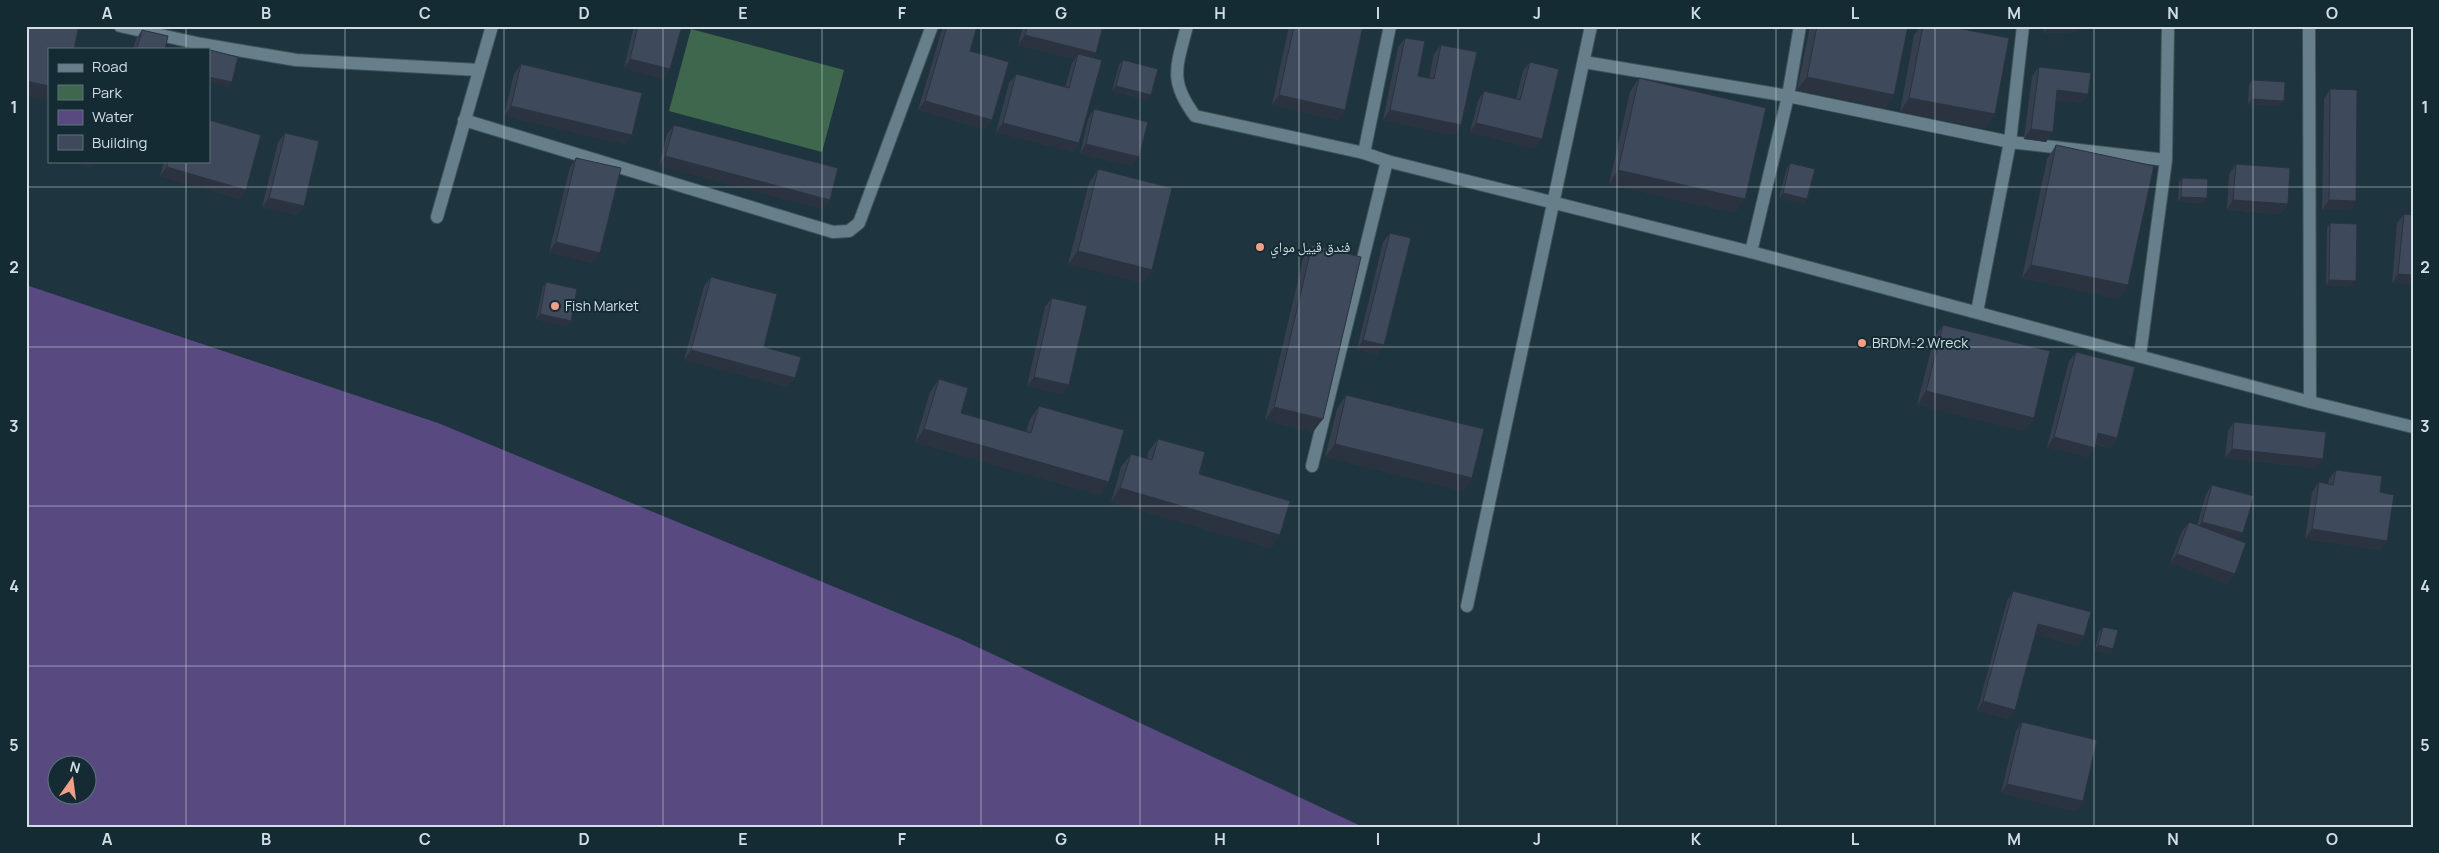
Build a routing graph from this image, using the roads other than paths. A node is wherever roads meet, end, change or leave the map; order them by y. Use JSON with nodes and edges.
{"nodes":[{"id":1,"x":120,"y":26,"type":"edge"},
{"id":2,"x":492,"y":26,"type":"edge"},
{"id":3,"x":932,"y":26,"type":"edge"},
{"id":4,"x":1187,"y":26,"type":"edge"},
{"id":5,"x":1390,"y":26,"type":"edge"},
{"id":6,"x":1591,"y":26,"type":"edge"},
{"id":7,"x":1800,"y":26,"type":"edge"},
{"id":8,"x":2023,"y":26,"type":"edge"},
{"id":9,"x":2168,"y":26,"type":"edge"},
{"id":10,"x":2309,"y":26,"type":"edge"},
{"id":11,"x":1584,"y":62,"type":"junction"},
{"id":12,"x":479,"y":70,"type":"junction"},
{"id":13,"x":1788,"y":96,"type":"junction"},
{"id":14,"x":464,"y":120,"type":"junction"},
{"id":15,"x":2010,"y":142,"type":"junction"},
{"id":16,"x":1364,"y":153,"type":"junction"},
{"id":17,"x":2166,"y":160,"type":"junction"},
{"id":18,"x":1387,"y":161,"type":"junction"},
{"id":19,"x":1552,"y":202,"type":"junction"},
{"id":20,"x":437,"y":217,"type":"dead end"},
{"id":21,"x":1751,"y":252,"type":"junction"},
{"id":22,"x":1977,"y":312,"type":"junction"},
{"id":23,"x":2140,"y":355,"type":"junction"},
{"id":24,"x":2310,"y":402,"type":"junction"},
{"id":25,"x":2413,"y":427,"type":"edge"},
{"id":26,"x":1312,"y":466,"type":"dead end"},
{"id":27,"x":1467,"y":606,"type":"dead end"}],
"edges":[{"from":1,"to":12,"type":"street"},
{"from":2,"to":12,"type":"street"},
{"from":3,"to":14,"type":"street"},
{"from":4,"to":16,"type":"street"},
{"from":5,"to":16,"type":"street"},
{"from":6,"to":11,"type":"street"},
{"from":7,"to":13,"type":"street"},
{"from":8,"to":15,"type":"street"},
{"from":9,"to":17,"type":"street"},
{"from":10,"to":24,"type":"street"},
{"from":11,"to":13,"type":"street"},
{"from":11,"to":19,"type":"street"},
{"from":12,"to":14,"type":"street"},
{"from":13,"to":15,"type":"street"},
{"from":13,"to":21,"type":"street"},
{"from":14,"to":20,"type":"street"},
{"from":15,"to":17,"type":"street"},
{"from":15,"to":22,"type":"street"},
{"from":16,"to":18,"type":"street"},
{"from":17,"to":23,"type":"street"},
{"from":18,"to":19,"type":"street"},
{"from":18,"to":26,"type":"street"},
{"from":19,"to":21,"type":"street"},
{"from":19,"to":27,"type":"street"},
{"from":21,"to":22,"type":"street"},
{"from":22,"to":23,"type":"street"},
{"from":23,"to":24,"type":"street"},
{"from":24,"to":25,"type":"street"}]}
